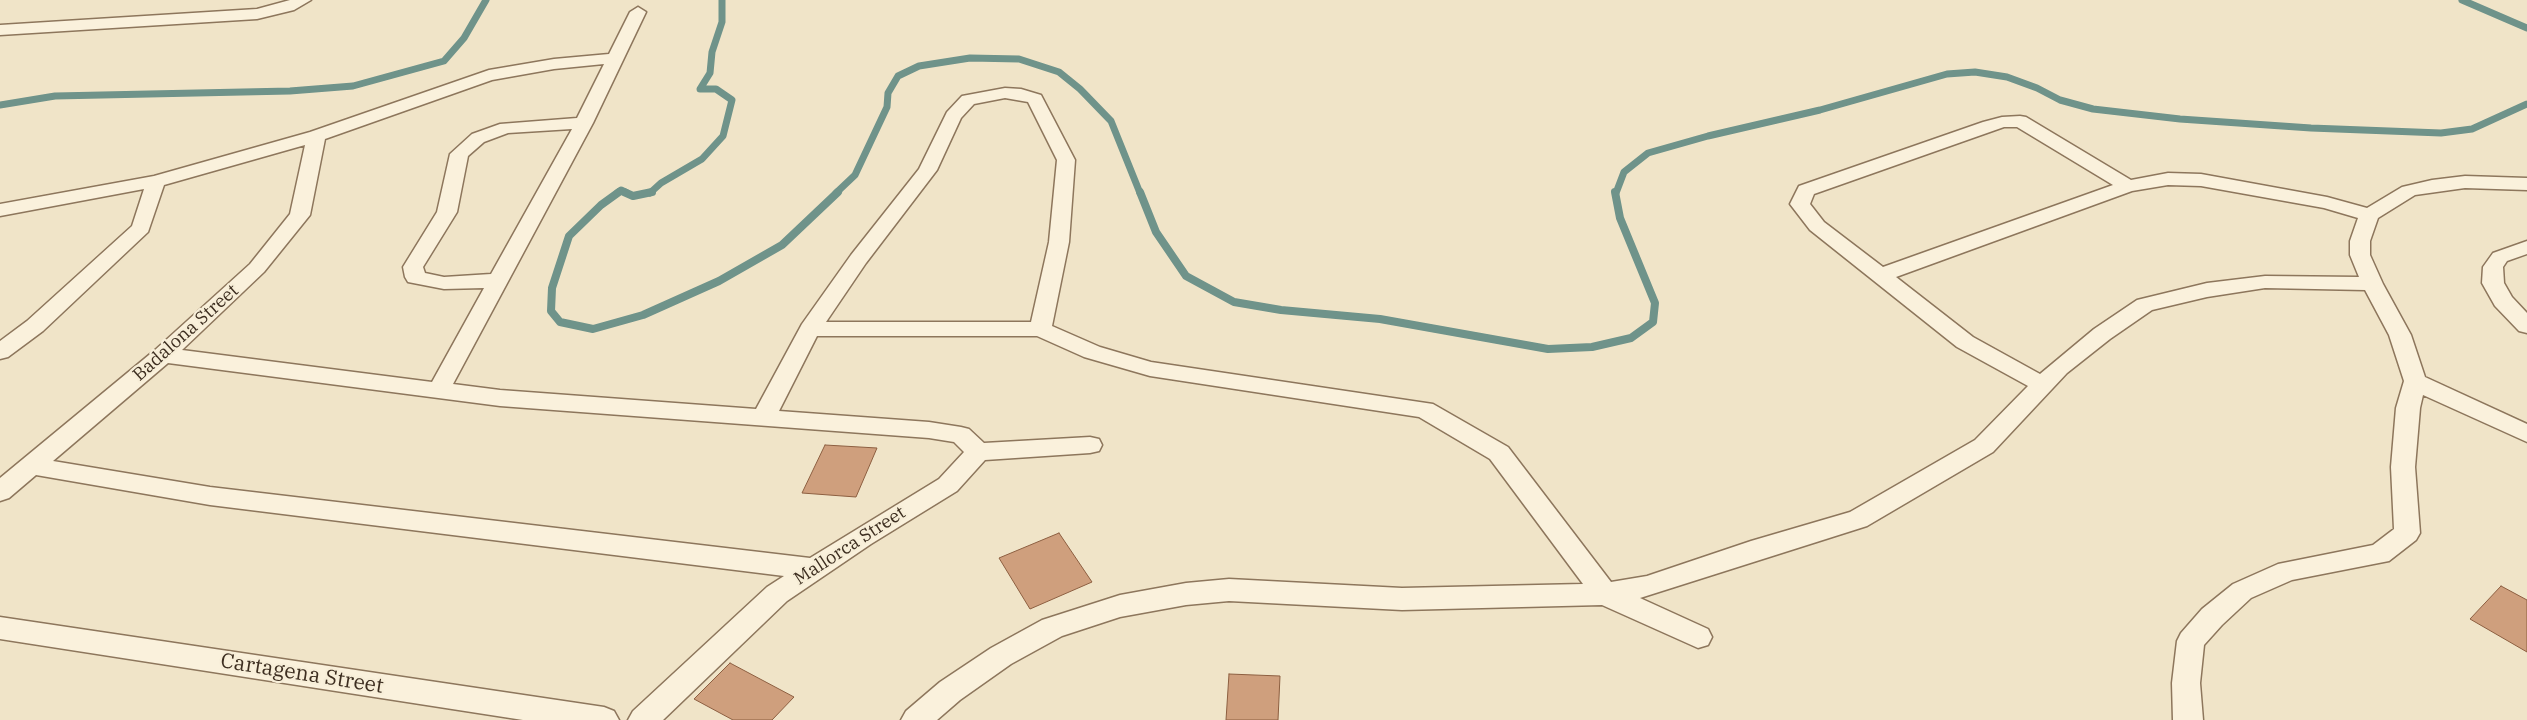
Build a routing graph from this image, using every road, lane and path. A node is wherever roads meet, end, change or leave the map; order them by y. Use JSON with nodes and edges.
{"nodes":[{"id":1,"x":303,"y":0,"type":"edge"},
{"id":2,"x":638,"y":12,"type":"dead end"},
{"id":3,"x":0,"y":30,"type":"edge"},
{"id":4,"x":616,"y":58,"type":"junction"},
{"id":5,"x":584,"y":123,"type":"junction"},
{"id":6,"x":316,"y":136,"type":"junction"},
{"id":7,"x":156,"y":181,"type":"junction"},
{"id":8,"x":2527,"y":184,"type":"edge"},
{"id":9,"x":2128,"y":186,"type":"junction"},
{"id":10,"x":0,"y":210,"type":"edge"},
{"id":11,"x":2368,"y":215,"type":"junction"},
{"id":12,"x":2527,"y":248,"type":"edge"},
{"id":13,"x":1879,"y":276,"type":"junction"},
{"id":14,"x":499,"y":278,"type":"junction"},
{"id":15,"x":2372,"y":284,"type":"junction"},
{"id":16,"x":2527,"y":326,"type":"edge"},
{"id":17,"x":810,"y":329,"type":"junction"},
{"id":18,"x":1040,"y":329,"type":"junction"},
{"id":19,"x":0,"y":352,"type":"edge"},
{"id":20,"x":163,"y":354,"type":"junction"},
{"id":21,"x":2415,"y":381,"type":"junction"},
{"id":22,"x":2043,"y":385,"type":"junction"},
{"id":23,"x":438,"y":391,"type":"junction"},
{"id":24,"x":763,"y":418,"type":"junction"},
{"id":25,"x":2527,"y":434,"type":"edge"},
{"id":26,"x":1090,"y":445,"type":"dead end"},
{"id":27,"x":978,"y":452,"type":"junction"},
{"id":28,"x":33,"y":466,"type":"junction"},
{"id":29,"x":0,"y":492,"type":"edge"},
{"id":30,"x":814,"y":569,"type":"junction"},
{"id":31,"x":1605,"y":594,"type":"junction"},
{"id":32,"x":0,"y":628,"type":"edge"},
{"id":33,"x":1698,"y":637,"type":"dead end"},
{"id":34,"x":604,"y":720,"type":"edge"},
{"id":35,"x":643,"y":720,"type":"edge"},
{"id":36,"x":916,"y":720,"type":"edge"},
{"id":37,"x":2188,"y":720,"type":"edge"}],
"edges":[{"from":1,"to":3,"type":"street"},
{"from":2,"to":4,"type":"street"},
{"from":4,"to":5,"type":"street"},
{"from":4,"to":6,"type":"street"},
{"from":5,"to":14,"type":"street"},
{"from":5,"to":14,"type":"street"},
{"from":6,"to":7,"type":"street"},
{"from":6,"to":20,"type":"street","name":"Badalona Street"},
{"from":7,"to":10,"type":"street"},
{"from":7,"to":19,"type":"street"},
{"from":8,"to":11,"type":"street"},
{"from":9,"to":11,"type":"street"},
{"from":9,"to":13,"type":"street"},
{"from":9,"to":13,"type":"street"},
{"from":11,"to":15,"type":"street"},
{"from":12,"to":16,"type":"street"},
{"from":13,"to":22,"type":"street"},
{"from":14,"to":23,"type":"street"},
{"from":15,"to":21,"type":"street"},
{"from":15,"to":22,"type":"street"},
{"from":17,"to":18,"type":"street"},
{"from":17,"to":18,"type":"street"},
{"from":17,"to":24,"type":"street"},
{"from":18,"to":31,"type":"street"},
{"from":20,"to":23,"type":"street"},
{"from":20,"to":28,"type":"street","name":"Badalona Street"},
{"from":21,"to":25,"type":"street"},
{"from":21,"to":37,"type":"street"},
{"from":22,"to":31,"type":"street"},
{"from":23,"to":24,"type":"street"},
{"from":24,"to":27,"type":"street"},
{"from":26,"to":27,"type":"street"},
{"from":27,"to":30,"type":"street","name":"Mallorca Street"},
{"from":28,"to":29,"type":"street","name":"Badalona Street"},
{"from":28,"to":30,"type":"street"},
{"from":30,"to":35,"type":"street","name":"Mallorca Street"},
{"from":31,"to":33,"type":"street"},
{"from":31,"to":36,"type":"street"},
{"from":32,"to":34,"type":"street","name":"Cartagena Street"}]}
